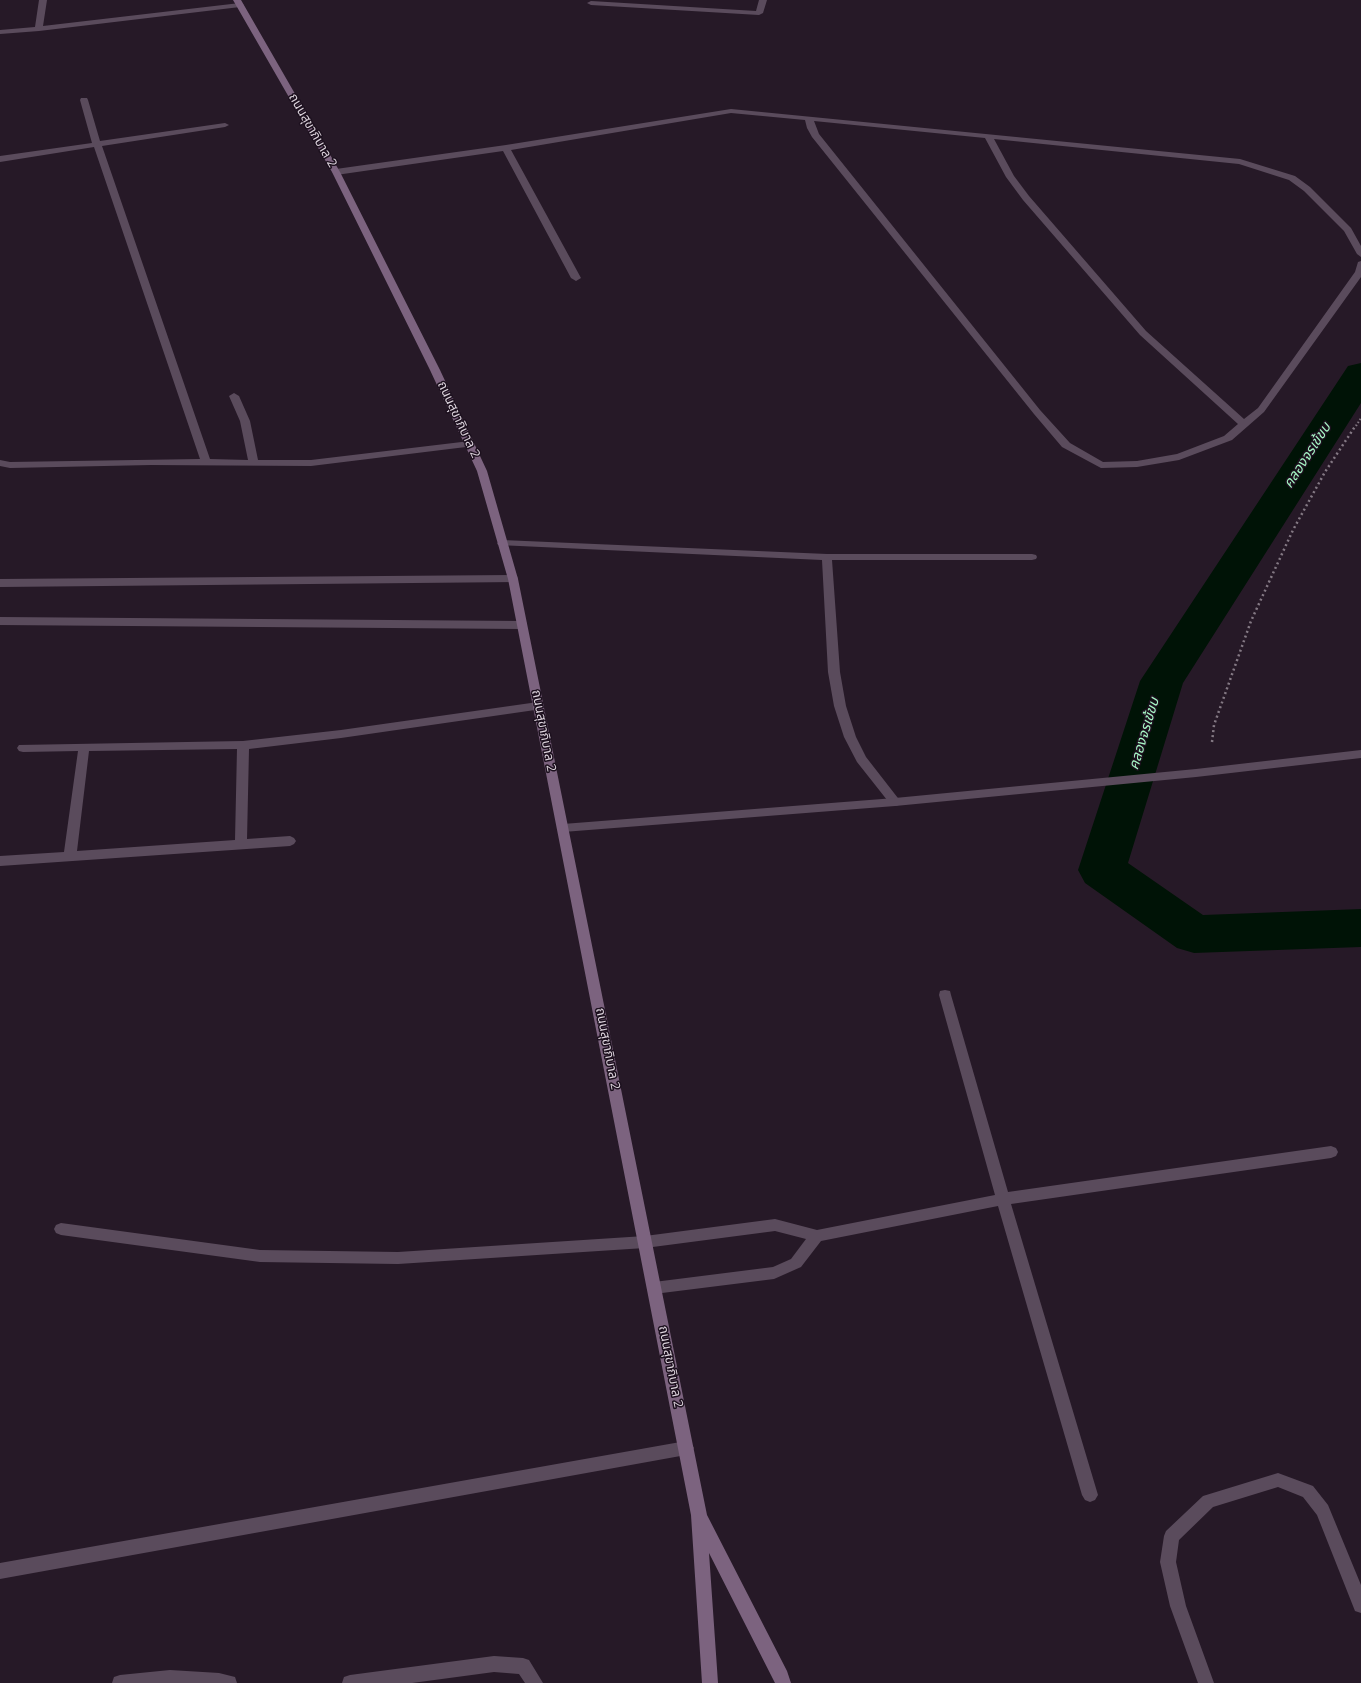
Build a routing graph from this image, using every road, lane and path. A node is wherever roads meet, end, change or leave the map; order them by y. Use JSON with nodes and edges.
{"nodes":[{"id":1,"x":43,"y":0,"type":"edge"},
{"id":2,"x":763,"y":0,"type":"edge"},
{"id":3,"x":239,"y":2,"type":"edge"},
{"id":4,"x":592,"y":3,"type":"dead end"},
{"id":5,"x":39,"y":29,"type":"junction"},
{"id":6,"x":0,"y":32,"type":"edge"},
{"id":7,"x":84,"y":100,"type":"dead end"},
{"id":8,"x":809,"y":118,"type":"junction"},
{"id":9,"x":225,"y":125,"type":"dead end"},
{"id":10,"x":988,"y":136,"type":"junction"},
{"id":11,"x":97,"y":144,"type":"junction"},
{"id":12,"x":506,"y":148,"type":"junction"},
{"id":13,"x":0,"y":160,"type":"edge"},
{"id":14,"x":336,"y":172,"type":"junction"},
{"id":15,"x":1361,"y":254,"type":"edge"},
{"id":16,"x":1361,"y":264,"type":"edge"},
{"id":17,"x":576,"y":278,"type":"dead end"},
{"id":18,"x":234,"y":396,"type":"dead end"},
{"id":19,"x":1361,"y":418,"type":"edge"},
{"id":20,"x":1244,"y":424,"type":"junction"},
{"id":21,"x":470,"y":444,"type":"junction"},
{"id":22,"x":206,"y":462,"type":"junction"},
{"id":23,"x":0,"y":463,"type":"edge"},
{"id":24,"x":254,"y":463,"type":"junction"},
{"id":25,"x":502,"y":544,"type":"junction"},
{"id":26,"x":827,"y":557,"type":"junction"},
{"id":27,"x":1032,"y":557,"type":"dead end"},
{"id":28,"x":513,"y":579,"type":"junction"},
{"id":29,"x":0,"y":583,"type":"edge"},
{"id":30,"x":0,"y":621,"type":"edge"},
{"id":31,"x":522,"y":626,"type":"junction"},
{"id":32,"x":538,"y":706,"type":"junction"},
{"id":33,"x":243,"y":744,"type":"junction"},
{"id":34,"x":84,"y":747,"type":"junction"},
{"id":35,"x":23,"y":748,"type":"dead end"},
{"id":36,"x":1361,"y":754,"type":"edge"},
{"id":37,"x":1237,"y":768,"type":"junction"},
{"id":38,"x":895,"y":802,"type":"junction"},
{"id":39,"x":563,"y":828,"type":"junction"},
{"id":40,"x":290,"y":841,"type":"dead end"},
{"id":41,"x":241,"y":845,"type":"junction"},
{"id":42,"x":70,"y":856,"type":"junction"},
{"id":43,"x":0,"y":861,"type":"edge"},
{"id":44,"x":945,"y":995,"type":"dead end"},
{"id":45,"x":1331,"y":1152,"type":"dead end"},
{"id":46,"x":1002,"y":1199,"type":"junction"},
{"id":47,"x":61,"y":1229,"type":"dead end"},
{"id":48,"x":817,"y":1236,"type":"junction"},
{"id":49,"x":645,"y":1242,"type":"junction"},
{"id":50,"x":654,"y":1288,"type":"junction"},
{"id":51,"x":686,"y":1448,"type":"junction"},
{"id":52,"x":1090,"y":1496,"type":"dead end"},
{"id":53,"x":699,"y":1515,"type":"junction"},
{"id":54,"x":0,"y":1571,"type":"edge"},
{"id":55,"x":1361,"y":1605,"type":"edge"},
{"id":56,"x":120,"y":1683,"type":"edge"},
{"id":57,"x":229,"y":1683,"type":"edge"},
{"id":58,"x":350,"y":1683,"type":"edge"},
{"id":59,"x":535,"y":1683,"type":"edge"},
{"id":60,"x":710,"y":1683,"type":"edge"},
{"id":61,"x":783,"y":1683,"type":"edge"},
{"id":62,"x":1206,"y":1683,"type":"edge"}],
"edges":[{"from":1,"to":5,"type":"street"},
{"from":2,"to":4,"type":"street"},
{"from":3,"to":5,"type":"street"},
{"from":3,"to":14,"type":"street","name":"ถนนสุขาภิบาล 2"},
{"from":5,"to":6,"type":"street"},
{"from":7,"to":11,"type":"street"},
{"from":8,"to":10,"type":"street"},
{"from":8,"to":12,"type":"street"},
{"from":8,"to":20,"type":"street"},
{"from":9,"to":11,"type":"street"},
{"from":10,"to":15,"type":"street"},
{"from":10,"to":20,"type":"street"},
{"from":11,"to":13,"type":"street"},
{"from":11,"to":22,"type":"street"},
{"from":12,"to":14,"type":"street"},
{"from":12,"to":17,"type":"street"},
{"from":14,"to":21,"type":"street","name":"ถนนสุขาภิบาล 2"},
{"from":16,"to":20,"type":"street"},
{"from":18,"to":24,"type":"street"},
{"from":19,"to":37,"type":"path"},
{"from":21,"to":24,"type":"street"},
{"from":21,"to":25,"type":"street","name":"ถนนสุขาภิบาล 2"},
{"from":22,"to":23,"type":"street"},
{"from":22,"to":24,"type":"street"},
{"from":25,"to":26,"type":"street"},
{"from":25,"to":28,"type":"street","name":"ถนนสุขาภิบาล 2"},
{"from":26,"to":27,"type":"street"},
{"from":26,"to":38,"type":"street"},
{"from":28,"to":29,"type":"street"},
{"from":28,"to":31,"type":"street","name":"ถนนสุขาภิบาล 2"},
{"from":30,"to":31,"type":"street"},
{"from":31,"to":32,"type":"street","name":"ถนนสุขาภิบาล 2"},
{"from":32,"to":33,"type":"street"},
{"from":32,"to":39,"type":"street","name":"ถนนสุขาภิบาล 2"},
{"from":33,"to":34,"type":"street"},
{"from":33,"to":41,"type":"street"},
{"from":34,"to":35,"type":"street"},
{"from":34,"to":42,"type":"street"},
{"from":36,"to":37,"type":"street"},
{"from":37,"to":38,"type":"street"},
{"from":38,"to":39,"type":"street"},
{"from":39,"to":49,"type":"street","name":"ถนนสุขาภิบาล 2"},
{"from":40,"to":41,"type":"street"},
{"from":41,"to":42,"type":"street"},
{"from":42,"to":43,"type":"street"},
{"from":44,"to":46,"type":"street"},
{"from":45,"to":46,"type":"street"},
{"from":46,"to":48,"type":"street"},
{"from":46,"to":52,"type":"street"},
{"from":47,"to":49,"type":"street"},
{"from":48,"to":49,"type":"street"},
{"from":48,"to":50,"type":"street"},
{"from":49,"to":50,"type":"street","name":"ถนนสุขาภิบาล 2"},
{"from":50,"to":51,"type":"street","name":"ถนนสุขาภิบาล 2"},
{"from":51,"to":53,"type":"street","name":"ถนนสุขาภิบาล 2"},
{"from":51,"to":54,"type":"street"},
{"from":53,"to":60,"type":"street","name":"ถนนสุขาภิบาล 2"},
{"from":53,"to":61,"type":"street","name":"ถนนสุขาภิบาล 2"},
{"from":55,"to":62,"type":"street"},
{"from":56,"to":57,"type":"street"},
{"from":58,"to":59,"type":"street"}]}
